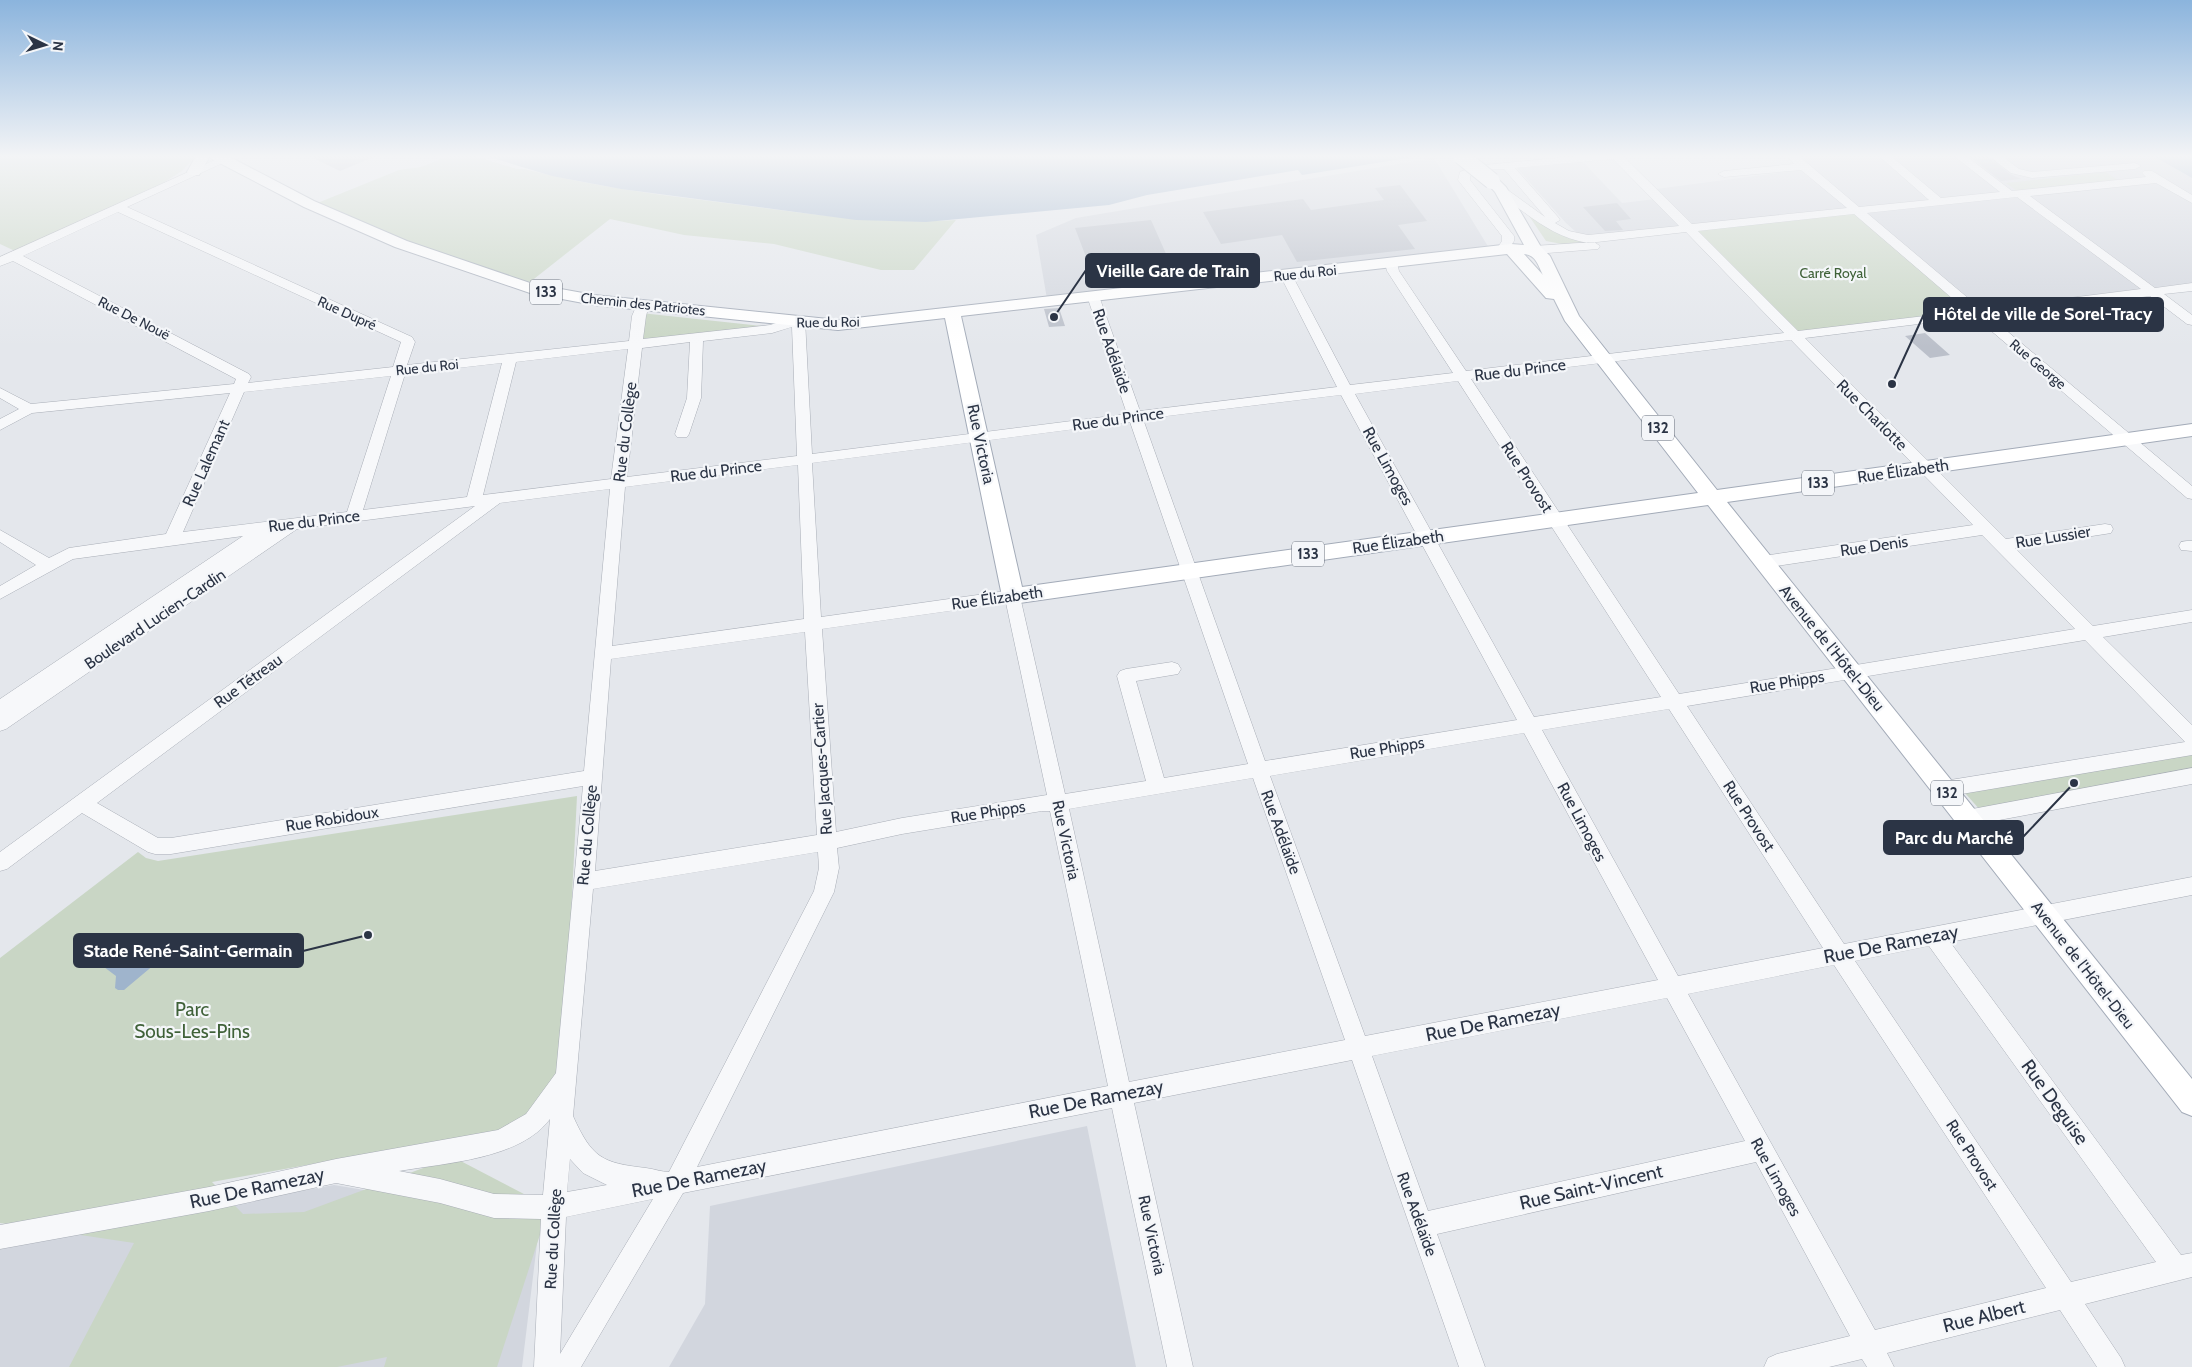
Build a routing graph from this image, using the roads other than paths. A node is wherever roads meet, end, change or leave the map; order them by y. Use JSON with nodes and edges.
{"nodes":[{"id":1,"x":93,"y":220,"type":"edge"},
{"id":2,"x":145,"y":220,"type":"edge"},
{"id":3,"x":345,"y":220,"type":"edge"},
{"id":4,"x":1495,"y":220,"type":"edge"},
{"id":5,"x":1516,"y":220,"type":"edge"},
{"id":6,"x":1543,"y":220,"type":"edge"},
{"id":7,"x":1552,"y":220,"type":"edge"},
{"id":8,"x":1680,"y":220,"type":"edge"},
{"id":9,"x":1785,"y":220,"type":"edge"},
{"id":10,"x":1866,"y":220,"type":"edge"},
{"id":11,"x":2055,"y":220,"type":"edge"},
{"id":12,"x":1561,"y":230,"type":"junction"},
{"id":13,"x":1690,"y":230,"type":"junction"},
{"id":14,"x":1507,"y":250,"type":"junction"},
{"id":15,"x":1535,"y":250,"type":"junction"},
{"id":16,"x":13,"y":256,"type":"junction"},
{"id":17,"x":0,"y":262,"type":"edge"},
{"id":18,"x":1391,"y":263,"type":"junction"},
{"id":19,"x":1286,"y":275,"type":"junction"},
{"id":20,"x":2191,"y":287,"type":"edge"},
{"id":21,"x":2152,"y":292,"type":"junction"},
{"id":22,"x":1093,"y":296,"type":"junction"},
{"id":23,"x":643,"y":305,"type":"junction"},
{"id":24,"x":1566,"y":307,"type":"junction"},
{"id":25,"x":952,"y":312,"type":"junction"},
{"id":26,"x":2180,"y":312,"type":"junction"},
{"id":27,"x":1978,"y":314,"type":"junction"},
{"id":28,"x":798,"y":320,"type":"junction"},
{"id":29,"x":2192,"y":321,"type":"edge"},
{"id":30,"x":697,"y":336,"type":"junction"},
{"id":31,"x":1794,"y":336,"type":"junction"},
{"id":32,"x":636,"y":343,"type":"junction"},
{"id":33,"x":510,"y":358,"type":"junction"},
{"id":34,"x":1604,"y":359,"type":"junction"},
{"id":35,"x":400,"y":370,"type":"junction"},
{"id":36,"x":1462,"y":377,"type":"junction"},
{"id":37,"x":240,"y":386,"type":"junction"},
{"id":38,"x":0,"y":392,"type":"edge"},
{"id":39,"x":1347,"y":392,"type":"junction"},
{"id":40,"x":29,"y":409,"type":"junction"},
{"id":41,"x":1135,"y":416,"type":"junction"},
{"id":42,"x":0,"y":424,"type":"edge"},
{"id":43,"x":2192,"y":430,"type":"edge"},
{"id":44,"x":682,"y":434,"type":"dead end"},
{"id":45,"x":980,"y":438,"type":"junction"},
{"id":46,"x":2128,"y":440,"type":"junction"},
{"id":47,"x":804,"y":460,"type":"junction"},
{"id":48,"x":1925,"y":468,"type":"junction"},
{"id":49,"x":620,"y":483,"type":"junction"},
{"id":50,"x":2192,"y":494,"type":"edge"},
{"id":51,"x":496,"y":498,"type":"junction"},
{"id":52,"x":1712,"y":498,"type":"junction"},
{"id":53,"x":474,"y":501,"type":"junction"},
{"id":54,"x":353,"y":516,"type":"junction"},
{"id":55,"x":1556,"y":520,"type":"junction"},
{"id":56,"x":294,"y":524,"type":"junction"},
{"id":57,"x":267,"y":527,"type":"junction"},
{"id":58,"x":1985,"y":529,"type":"junction"},
{"id":59,"x":2105,"y":529,"type":"dead end"},
{"id":60,"x":0,"y":535,"type":"edge"},
{"id":61,"x":1427,"y":538,"type":"junction"},
{"id":62,"x":172,"y":539,"type":"junction"},
{"id":63,"x":2001,"y":545,"type":"junction"},
{"id":64,"x":1763,"y":562,"type":"junction"},
{"id":65,"x":47,"y":565,"type":"junction"},
{"id":66,"x":1188,"y":571,"type":"junction"},
{"id":67,"x":0,"y":594,"type":"edge"},
{"id":68,"x":1013,"y":596,"type":"junction"},
{"id":69,"x":2192,"y":616,"type":"edge"},
{"id":70,"x":813,"y":623,"type":"junction"},
{"id":71,"x":133,"y":626,"type":"junction"},
{"id":72,"x":2088,"y":632,"type":"junction"},
{"id":73,"x":604,"y":654,"type":"junction"},
{"id":74,"x":1172,"y":669,"type":"dead end"},
{"id":75,"x":1850,"y":672,"type":"junction"},
{"id":76,"x":1674,"y":701,"type":"junction"},
{"id":77,"x":7,"y":709,"type":"edge"},
{"id":78,"x":0,"y":724,"type":"edge"},
{"id":79,"x":1530,"y":725,"type":"junction"},
{"id":80,"x":2192,"y":737,"type":"edge"},
{"id":81,"x":2192,"y":748,"type":"edge"},
{"id":82,"x":1259,"y":770,"type":"junction"},
{"id":83,"x":593,"y":776,"type":"junction"},
{"id":84,"x":2192,"y":776,"type":"edge"},
{"id":85,"x":1157,"y":786,"type":"junction"},
{"id":86,"x":1944,"y":789,"type":"junction"},
{"id":87,"x":82,"y":803,"type":"junction"},
{"id":88,"x":1058,"y":803,"type":"junction"},
{"id":89,"x":1967,"y":818,"type":"junction"},
{"id":90,"x":827,"y":842,"type":"junction"},
{"id":91,"x":0,"y":863,"type":"edge"},
{"id":92,"x":583,"y":882,"type":"junction"},
{"id":93,"x":2192,"y":886,"type":"edge"},
{"id":94,"x":2043,"y":914,"type":"junction"},
{"id":95,"x":1934,"y":935,"type":"junction"},
{"id":96,"x":1839,"y":954,"type":"junction"},
{"id":97,"x":1672,"y":987,"type":"junction"},
{"id":98,"x":1359,"y":1049,"type":"junction"},
{"id":99,"x":567,"y":1078,"type":"junction"},
{"id":100,"x":1122,"y":1094,"type":"junction"},
{"id":101,"x":2192,"y":1102,"type":"edge"},
{"id":102,"x":562,"y":1118,"type":"junction"},
{"id":103,"x":1761,"y":1149,"type":"junction"},
{"id":104,"x":336,"y":1171,"type":"junction"},
{"id":105,"x":676,"y":1183,"type":"junction"},
{"id":106,"x":554,"y":1207,"type":"junction"},
{"id":107,"x":1421,"y":1225,"type":"junction"},
{"id":108,"x":0,"y":1237,"type":"edge"},
{"id":109,"x":2184,"y":1267,"type":"edge"},
{"id":110,"x":2065,"y":1296,"type":"junction"},
{"id":111,"x":1868,"y":1344,"type":"junction"},
{"id":112,"x":547,"y":1367,"type":"edge"},
{"id":113,"x":567,"y":1367,"type":"edge"},
{"id":114,"x":1180,"y":1367,"type":"edge"},
{"id":115,"x":1472,"y":1367,"type":"edge"},
{"id":116,"x":1777,"y":1367,"type":"edge"},
{"id":117,"x":1881,"y":1367,"type":"edge"},
{"id":118,"x":2112,"y":1367,"type":"edge"}],
"edges":[{"from":1,"to":16,"type":"street"},
{"from":2,"to":35,"type":"street","name":"Rue Dupré"},
{"from":3,"to":23,"type":"main road","name":"Chemin des Patriotes","number":"133"},
{"from":4,"to":14,"type":"street"},
{"from":5,"to":15,"type":"main road","name":"Avenue de l'Hôtel-Dieu","number":"132"},
{"from":6,"to":12,"type":"street","name":"Rue du Roi"},
{"from":7,"to":12,"type":"street"},
{"from":8,"to":13,"type":"street","name":"Rue Charlotte"},
{"from":9,"to":13,"type":"street","name":"Rue du Roi"},
{"from":10,"to":27,"type":"street","name":"Rue George"},
{"from":11,"to":21,"type":"street"},
{"from":12,"to":13,"type":"street","name":"Rue du Roi"},
{"from":13,"to":15,"type":"street","name":"Rue du Roi"},
{"from":13,"to":31,"type":"street","name":"Rue Charlotte"},
{"from":14,"to":15,"type":"main road","name":"Rue du Roi"},
{"from":14,"to":18,"type":"main road","name":"Rue du Roi"},
{"from":14,"to":24,"type":"main road"},
{"from":15,"to":24,"type":"main road","name":"Avenue de l'Hôtel-Dieu","number":"132"},
{"from":16,"to":17,"type":"street"},
{"from":16,"to":37,"type":"street","name":"Rue De Nouë"},
{"from":18,"to":19,"type":"main road","name":"Rue du Roi"},
{"from":18,"to":36,"type":"street","name":"Rue Provost"},
{"from":19,"to":22,"type":"main road","name":"Rue du Roi"},
{"from":19,"to":39,"type":"street","name":"Rue Limoges"},
{"from":20,"to":21,"type":"street","name":"Rue du Prince"},
{"from":20,"to":26,"type":"street"},
{"from":21,"to":26,"type":"street"},
{"from":21,"to":27,"type":"street","name":"Rue du Prince"},
{"from":22,"to":25,"type":"main road","name":"Rue du Roi"},
{"from":22,"to":41,"type":"street","name":"Rue Adélaïde"},
{"from":23,"to":28,"type":"main road","name":"Chemin des Patriotes","number":"133"},
{"from":23,"to":32,"type":"street","name":"Rue du Collège"},
{"from":24,"to":34,"type":"main road","name":"Avenue de l'Hôtel-Dieu","number":"132"},
{"from":25,"to":28,"type":"main road","name":"Rue du Roi","number":"133"},
{"from":25,"to":45,"type":"main road","name":"Rue Victoria"},
{"from":26,"to":29,"type":"street"},
{"from":27,"to":31,"type":"street","name":"Rue du Prince"},
{"from":27,"to":46,"type":"street","name":"Rue George"},
{"from":28,"to":30,"type":"street","name":"Rue du Roi"},
{"from":28,"to":47,"type":"street","name":"Rue Jacques-Cartier"},
{"from":30,"to":32,"type":"street","name":"Rue du Roi"},
{"from":30,"to":44,"type":"street"},
{"from":31,"to":34,"type":"street","name":"Rue du Prince"},
{"from":31,"to":48,"type":"street","name":"Rue Charlotte"},
{"from":32,"to":33,"type":"street","name":"Rue du Roi"},
{"from":32,"to":49,"type":"street","name":"Rue du Collège"},
{"from":33,"to":35,"type":"street","name":"Rue du Roi"},
{"from":33,"to":53,"type":"street"},
{"from":34,"to":36,"type":"street","name":"Rue du Prince"},
{"from":34,"to":52,"type":"main road","name":"Avenue de l'Hôtel-Dieu","number":"132"},
{"from":35,"to":37,"type":"street","name":"Rue du Roi"},
{"from":35,"to":54,"type":"street","name":"Rue Dupré"},
{"from":36,"to":39,"type":"street","name":"Rue du Prince"},
{"from":36,"to":55,"type":"street","name":"Rue Provost"},
{"from":37,"to":40,"type":"street","name":"Rue du Roi"},
{"from":37,"to":62,"type":"street","name":"Rue Lalemant"},
{"from":38,"to":40,"type":"street"},
{"from":39,"to":41,"type":"street","name":"Rue du Prince"},
{"from":39,"to":61,"type":"street","name":"Rue Limoges"},
{"from":40,"to":42,"type":"street"},
{"from":41,"to":45,"type":"street","name":"Rue du Prince"},
{"from":41,"to":66,"type":"street","name":"Rue Adélaïde"},
{"from":43,"to":46,"type":"main road","name":"Rue Élizabeth","number":"133"},
{"from":45,"to":47,"type":"street","name":"Rue du Prince"},
{"from":45,"to":68,"type":"main road","name":"Rue Victoria"},
{"from":46,"to":48,"type":"main road","name":"Rue Élizabeth","number":"133"},
{"from":46,"to":50,"type":"street","name":"Rue George"},
{"from":47,"to":49,"type":"street","name":"Rue du Prince"},
{"from":47,"to":70,"type":"street","name":"Rue Jacques-Cartier"},
{"from":48,"to":52,"type":"main road","name":"Rue Élizabeth","number":"133"},
{"from":48,"to":58,"type":"street","name":"Rue Charlotte"},
{"from":49,"to":51,"type":"street","name":"Rue du Prince"},
{"from":49,"to":73,"type":"street","name":"Rue du Collège"},
{"from":51,"to":53,"type":"street","name":"Rue du Prince"},
{"from":51,"to":87,"type":"street","name":"Rue Tétreau"},
{"from":52,"to":55,"type":"main road","name":"Rue Élizabeth","number":"133"},
{"from":52,"to":64,"type":"main road","name":"Avenue de l'Hôtel-Dieu","number":"132"},
{"from":53,"to":54,"type":"street","name":"Rue du Prince"},
{"from":54,"to":56,"type":"street","name":"Rue du Prince"},
{"from":55,"to":61,"type":"main road","name":"Rue Élizabeth","number":"133"},
{"from":55,"to":76,"type":"street","name":"Rue Provost"},
{"from":56,"to":57,"type":"street","name":"Rue du Prince"},
{"from":56,"to":71,"type":"street","name":"Boulevard Lucien-Cardin"},
{"from":57,"to":62,"type":"street","name":"Rue du Prince"},
{"from":57,"to":71,"type":"street","name":"Boulevard Lucien-Cardin"},
{"from":58,"to":63,"type":"street","name":"Rue Charlotte"},
{"from":58,"to":64,"type":"street","name":"Rue Denis"},
{"from":59,"to":63,"type":"street","name":"Rue Lussier"},
{"from":60,"to":65,"type":"street"},
{"from":61,"to":66,"type":"main road","name":"Rue Élizabeth","number":"133"},
{"from":61,"to":79,"type":"street","name":"Rue Limoges"},
{"from":62,"to":65,"type":"street","name":"Rue du Prince"},
{"from":63,"to":72,"type":"street","name":"Rue Charlotte"},
{"from":64,"to":75,"type":"main road","name":"Avenue de l'Hôtel-Dieu","number":"132"},
{"from":65,"to":67,"type":"street","name":"Rue du Prince"},
{"from":66,"to":68,"type":"main road","name":"Rue Élizabeth","number":"133"},
{"from":66,"to":82,"type":"street","name":"Rue Adélaïde"},
{"from":68,"to":70,"type":"street","name":"Rue Élizabeth"},
{"from":68,"to":88,"type":"street","name":"Rue Victoria"},
{"from":69,"to":72,"type":"street","name":"Rue Phipps"},
{"from":70,"to":73,"type":"street","name":"Rue Élizabeth"},
{"from":70,"to":90,"type":"street","name":"Rue Jacques-Cartier"},
{"from":71,"to":77,"type":"street","name":"Boulevard Lucien-Cardin"},
{"from":72,"to":75,"type":"street","name":"Rue Phipps"},
{"from":72,"to":80,"type":"street","name":"Rue Charlotte"},
{"from":73,"to":83,"type":"street","name":"Rue du Collège"},
{"from":74,"to":85,"type":"street"},
{"from":75,"to":76,"type":"street","name":"Rue Phipps"},
{"from":75,"to":86,"type":"main road","name":"Avenue de l'Hôtel-Dieu","number":"132"},
{"from":76,"to":79,"type":"street","name":"Rue Phipps"},
{"from":76,"to":96,"type":"street","name":"Rue Provost"},
{"from":77,"to":78,"type":"street","name":"Boulevard Lucien-Cardin"},
{"from":79,"to":82,"type":"street","name":"Rue Phipps"},
{"from":79,"to":97,"type":"street","name":"Rue Limoges"},
{"from":81,"to":86,"type":"street"},
{"from":82,"to":85,"type":"street","name":"Rue Phipps"},
{"from":82,"to":98,"type":"street","name":"Rue Adélaïde"},
{"from":83,"to":87,"type":"street","name":"Rue Robidoux"},
{"from":83,"to":92,"type":"street","name":"Rue du Collège"},
{"from":84,"to":89,"type":"street"},
{"from":85,"to":88,"type":"street","name":"Rue Phipps"},
{"from":86,"to":89,"type":"main road","name":"Avenue de l'Hôtel-Dieu","number":"132"},
{"from":87,"to":91,"type":"street","name":"Rue Tétreau"},
{"from":88,"to":90,"type":"street","name":"Rue Phipps"},
{"from":88,"to":100,"type":"street","name":"Rue Victoria"},
{"from":89,"to":94,"type":"main road","name":"Avenue de l'Hôtel-Dieu","number":"132"},
{"from":90,"to":92,"type":"street","name":"Rue Phipps"},
{"from":90,"to":105,"type":"street","name":"Rue Jacques-Cartier"},
{"from":92,"to":99,"type":"street","name":"Rue du Collège"},
{"from":93,"to":94,"type":"street","name":"Rue De Ramezay"},
{"from":94,"to":95,"type":"street","name":"Rue De Ramezay"},
{"from":94,"to":101,"type":"main road","name":"Avenue de l'Hôtel-Dieu","number":"132"},
{"from":95,"to":96,"type":"street","name":"Rue De Ramezay"},
{"from":95,"to":109,"type":"street","name":"Rue Deguise"},
{"from":96,"to":97,"type":"street","name":"Rue De Ramezay"},
{"from":96,"to":110,"type":"street","name":"Rue Provost"},
{"from":97,"to":98,"type":"street","name":"Rue De Ramezay"},
{"from":97,"to":103,"type":"street","name":"Rue Limoges"},
{"from":98,"to":100,"type":"street","name":"Rue De Ramezay"},
{"from":98,"to":107,"type":"street","name":"Rue Adélaïde"},
{"from":99,"to":102,"type":"street","name":"Rue du Collège"},
{"from":99,"to":104,"type":"street"},
{"from":100,"to":105,"type":"street","name":"Rue De Ramezay"},
{"from":100,"to":114,"type":"street","name":"Rue Victoria"},
{"from":102,"to":105,"type":"street"},
{"from":102,"to":106,"type":"street","name":"Rue du Collège"},
{"from":103,"to":107,"type":"street","name":"Rue Saint-Vincent"},
{"from":103,"to":111,"type":"street","name":"Rue Limoges"},
{"from":104,"to":106,"type":"street","name":"Rue De Ramezay"},
{"from":104,"to":108,"type":"street","name":"Rue De Ramezay"},
{"from":105,"to":106,"type":"street","name":"Rue De Ramezay"},
{"from":105,"to":113,"type":"street","name":"Rue Jacques-Cartier"},
{"from":106,"to":112,"type":"street","name":"Rue du Collège"},
{"from":107,"to":115,"type":"street","name":"Rue Adélaïde"},
{"from":109,"to":110,"type":"street","name":"Rue Albert"},
{"from":110,"to":111,"type":"street","name":"Rue Albert"},
{"from":110,"to":118,"type":"street","name":"Rue Provost"},
{"from":111,"to":116,"type":"street","name":"Rue Albert"},
{"from":111,"to":117,"type":"street","name":"Rue Limoges"}]}
